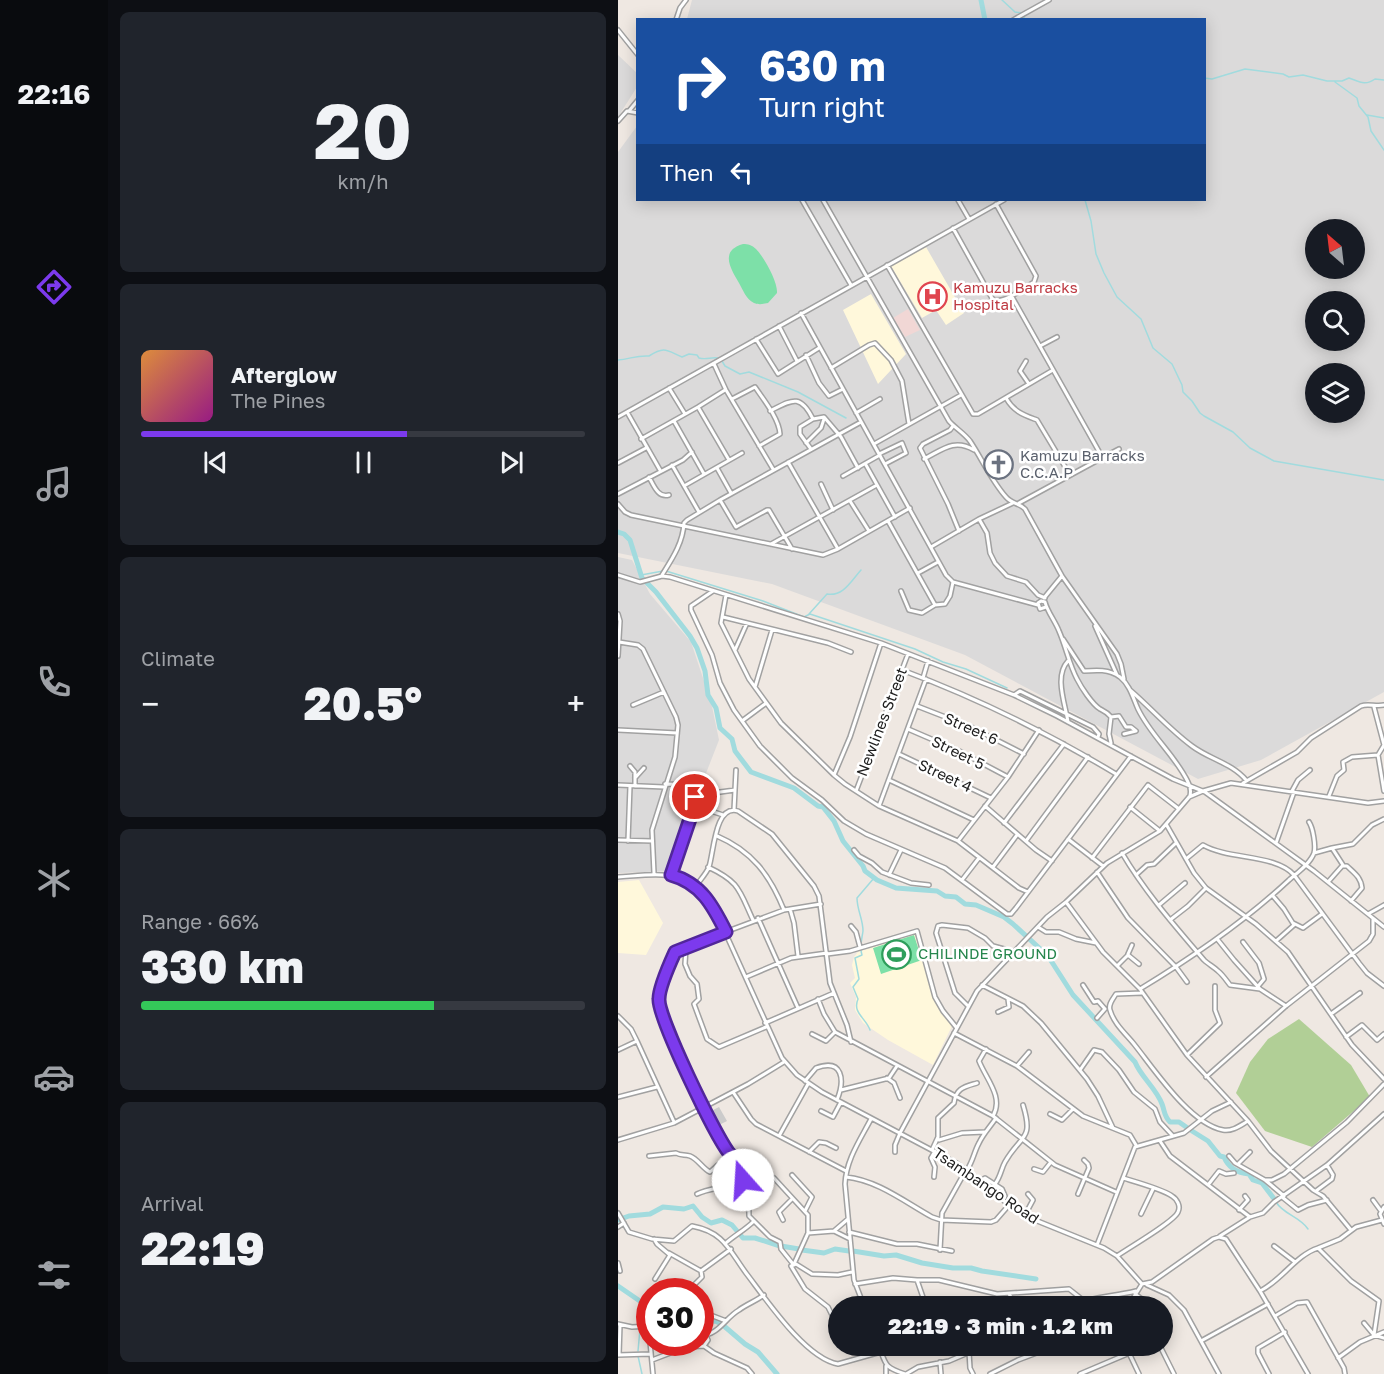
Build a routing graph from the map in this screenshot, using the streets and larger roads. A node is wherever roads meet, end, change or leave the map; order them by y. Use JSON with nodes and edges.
{"nodes":[{"id":1,"x":686,"y":0,"type":"edge"},
{"id":2,"x":1049,"y":0,"type":"edge"},
{"id":3,"x":677,"y":18,"type":"edge"},
{"id":4,"x":1017,"y":18,"type":"edge"},
{"id":5,"x":618,"y":30,"type":"edge"},
{"id":6,"x":636,"y":52,"type":"edge"},
{"id":7,"x":636,"y":102,"type":"edge"},
{"id":8,"x":629,"y":111,"type":"junction"},
{"id":9,"x":636,"y":113,"type":"edge"},
{"id":10,"x":618,"y":122,"type":"edge"},
{"id":11,"x":803,"y":201,"type":"edge"},
{"id":12,"x":824,"y":201,"type":"edge"},
{"id":13,"x":959,"y":201,"type":"edge"},
{"id":14,"x":1002,"y":201,"type":"edge"},
{"id":15,"x":996,"y":204,"type":"junction"},
{"id":16,"x":969,"y":219,"type":"junction"},
{"id":17,"x":952,"y":228,"type":"junction"},
{"id":18,"x":887,"y":265,"type":"junction"},
{"id":19,"x":866,"y":277,"type":"junction"},
{"id":20,"x":851,"y":285,"type":"junction"},
{"id":21,"x":1011,"y":295,"type":"junction"},
{"id":22,"x":801,"y":313,"type":"junction"},
{"id":23,"x":779,"y":326,"type":"junction"},
{"id":24,"x":1057,"y":337,"type":"dead end"},
{"id":25,"x":756,"y":339,"type":"junction"},
{"id":26,"x":1040,"y":346,"type":"junction"},
{"id":27,"x":820,"y":347,"type":"junction"},
{"id":28,"x":806,"y":355,"type":"junction"},
{"id":29,"x":796,"y":361,"type":"junction"},
{"id":30,"x":1026,"y":361,"type":"dead end"},
{"id":31,"x":714,"y":364,"type":"junction"},
{"id":32,"x":831,"y":368,"type":"junction"},
{"id":33,"x":1053,"y":370,"type":"junction"},
{"id":34,"x":1029,"y":385,"type":"junction"},
{"id":35,"x":669,"y":388,"type":"junction"},
{"id":36,"x":843,"y":389,"type":"junction"},
{"id":37,"x":726,"y":390,"type":"junction"},
{"id":38,"x":961,"y":394,"type":"junction"},
{"id":39,"x":1006,"y":398,"type":"junction"},
{"id":40,"x":732,"y":399,"type":"junction"},
{"id":41,"x":880,"y":399,"type":"dead end"},
{"id":42,"x":941,"y":406,"type":"junction"},
{"id":43,"x":698,"y":407,"type":"junction"},
{"id":44,"x":770,"y":411,"type":"junction"},
{"id":45,"x":627,"y":412,"type":"junction"},
{"id":46,"x":856,"y":413,"type":"junction"},
{"id":47,"x":685,"y":414,"type":"junction"},
{"id":48,"x":618,"y":417,"type":"edge"},
{"id":49,"x":824,"y":417,"type":"junction"},
{"id":50,"x":813,"y":419,"type":"junction"},
{"id":51,"x":674,"y":421,"type":"junction"},
{"id":52,"x":861,"y":422,"type":"junction"},
{"id":53,"x":909,"y":424,"type":"junction"},
{"id":54,"x":953,"y":426,"type":"junction"},
{"id":55,"x":838,"y":434,"type":"junction"},
{"id":56,"x":641,"y":439,"type":"junction"},
{"id":57,"x":806,"y":443,"type":"junction"},
{"id":58,"x":874,"y":444,"type":"junction"},
{"id":59,"x":759,"y":446,"type":"junction"},
{"id":60,"x":646,"y":448,"type":"junction"},
{"id":61,"x":811,"y":449,"type":"junction"},
{"id":62,"x":1119,"y":449,"type":"dead end"},
{"id":63,"x":975,"y":451,"type":"junction"},
{"id":64,"x":692,"y":452,"type":"junction"},
{"id":65,"x":742,"y":453,"type":"dead end"},
{"id":66,"x":880,"y":455,"type":"junction"},
{"id":67,"x":924,"y":459,"type":"junction"},
{"id":68,"x":1100,"y":459,"type":"junction"},
{"id":69,"x":729,"y":460,"type":"junction"},
{"id":70,"x":788,"y":462,"type":"junction"},
{"id":71,"x":618,"y":463,"type":"edge"},
{"id":72,"x":885,"y":464,"type":"junction"},
{"id":73,"x":672,"y":465,"type":"junction"},
{"id":74,"x":866,"y":465,"type":"junction"},
{"id":75,"x":717,"y":468,"type":"junction"},
{"id":76,"x":858,"y":468,"type":"junction"},
{"id":77,"x":773,"y":470,"type":"junction"},
{"id":78,"x":661,"y":471,"type":"junction"},
{"id":79,"x":704,"y":474,"type":"junction"},
{"id":80,"x":1070,"y":475,"type":"junction"},
{"id":81,"x":843,"y":476,"type":"dead end"},
{"id":82,"x":649,"y":477,"type":"junction"},
{"id":83,"x":821,"y":484,"type":"dead end"},
{"id":84,"x":877,"y":485,"type":"junction"},
{"id":85,"x":684,"y":486,"type":"junction"},
{"id":86,"x":618,"y":494,"type":"edge"},
{"id":87,"x":731,"y":494,"type":"junction"},
{"id":88,"x":669,"y":495,"type":"dead end"},
{"id":89,"x":720,"y":500,"type":"junction"},
{"id":90,"x":850,"y":501,"type":"junction"},
{"id":91,"x":1015,"y":503,"type":"junction"},
{"id":92,"x":618,"y":504,"type":"edge"},
{"id":93,"x":909,"y":508,"type":"junction"},
{"id":94,"x":833,"y":510,"type":"junction"},
{"id":95,"x":699,"y":512,"type":"junction"},
{"id":96,"x":895,"y":517,"type":"junction"},
{"id":97,"x":819,"y":518,"type":"junction"},
{"id":98,"x":980,"y":519,"type":"junction"},
{"id":99,"x":888,"y":521,"type":"junction"},
{"id":100,"x":684,"y":525,"type":"junction"},
{"id":101,"x":734,"y":526,"type":"junction"},
{"id":102,"x":868,"y":531,"type":"junction"},
{"id":103,"x":959,"y":531,"type":"junction"},
{"id":104,"x":740,"y":537,"type":"junction"},
{"id":105,"x":786,"y":537,"type":"junction"},
{"id":106,"x":771,"y":544,"type":"junction"},
{"id":107,"x":931,"y":547,"type":"junction"},
{"id":108,"x":837,"y":549,"type":"junction"},
{"id":109,"x":793,"y":550,"type":"junction"},
{"id":110,"x":938,"y":562,"type":"junction"},
{"id":111,"x":918,"y":573,"type":"junction"},
{"id":112,"x":618,"y":575,"type":"edge"},
{"id":113,"x":662,"y":576,"type":"junction"},
{"id":114,"x":1062,"y":576,"type":"junction"},
{"id":115,"x":953,"y":582,"type":"junction"},
{"id":116,"x":713,"y":591,"type":"junction"},
{"id":117,"x":901,"y":591,"type":"dead end"},
{"id":118,"x":726,"y":596,"type":"junction"},
{"id":119,"x":1043,"y":600,"type":"junction"},
{"id":120,"x":935,"y":605,"type":"junction"},
{"id":121,"x":1038,"y":605,"type":"junction"},
{"id":122,"x":1046,"y":607,"type":"junction"},
{"id":123,"x":618,"y":614,"type":"edge"},
{"id":124,"x":722,"y":616,"type":"junction"},
{"id":125,"x":1094,"y":621,"type":"junction"},
{"id":126,"x":747,"y":623,"type":"junction"},
{"id":127,"x":772,"y":630,"type":"junction"},
{"id":128,"x":1063,"y":639,"type":"junction"},
{"id":129,"x":619,"y":642,"type":"edge"},
{"id":130,"x":882,"y":643,"type":"junction"},
{"id":131,"x":735,"y":650,"type":"junction"},
{"id":132,"x":851,"y":652,"type":"dead end"},
{"id":133,"x":908,"y":654,"type":"junction"},
{"id":134,"x":618,"y":656,"type":"edge"},
{"id":135,"x":928,"y":661,"type":"junction"},
{"id":136,"x":1068,"y":661,"type":"junction"},
{"id":137,"x":902,"y":670,"type":"junction"},
{"id":138,"x":1117,"y":675,"type":"junction"},
{"id":139,"x":924,"y":679,"type":"junction"},
{"id":140,"x":1124,"y":681,"type":"junction"},
{"id":141,"x":755,"y":687,"type":"junction"},
{"id":142,"x":1129,"y":688,"type":"junction"},
{"id":143,"x":664,"y":693,"type":"junction"},
{"id":144,"x":1014,"y":695,"type":"junction"},
{"id":145,"x":765,"y":704,"type":"junction"},
{"id":146,"x":633,"y":705,"type":"dead end"},
{"id":147,"x":917,"y":705,"type":"junction"},
{"id":148,"x":1384,"y":705,"type":"edge"},
{"id":149,"x":1374,"y":707,"type":"junction"},
{"id":150,"x":1067,"y":714,"type":"junction"},
{"id":151,"x":1111,"y":717,"type":"junction"},
{"id":152,"x":742,"y":721,"type":"junction"},
{"id":153,"x":1068,"y":722,"type":"junction"},
{"id":154,"x":908,"y":729,"type":"junction"},
{"id":155,"x":618,"y":730,"type":"edge"},
{"id":156,"x":1039,"y":730,"type":"junction"},
{"id":157,"x":678,"y":733,"type":"junction"},
{"id":158,"x":1125,"y":734,"type":"dead end"},
{"id":159,"x":1098,"y":737,"type":"junction"},
{"id":160,"x":1064,"y":744,"type":"junction"},
{"id":161,"x":1112,"y":744,"type":"junction"},
{"id":162,"x":1384,"y":747,"type":"edge"},
{"id":163,"x":899,"y":754,"type":"junction"},
{"id":164,"x":1024,"y":754,"type":"junction"},
{"id":165,"x":1378,"y":755,"type":"junction"},
{"id":166,"x":1131,"y":756,"type":"junction"},
{"id":167,"x":1088,"y":757,"type":"junction"},
{"id":168,"x":630,"y":766,"type":"dead end"},
{"id":169,"x":644,"y":768,"type":"dead end"},
{"id":170,"x":736,"y":770,"type":"dead end"},
{"id":171,"x":1310,"y":770,"type":"dead end"},
{"id":172,"x":1116,"y":774,"type":"junction"},
{"id":173,"x":834,"y":775,"type":"junction"},
{"id":174,"x":1008,"y":777,"type":"junction"},
{"id":175,"x":635,"y":778,"type":"junction"},
{"id":176,"x":889,"y":780,"type":"junction"},
{"id":177,"x":1246,"y":780,"type":"junction"},
{"id":178,"x":699,"y":782,"type":"junction"},
{"id":179,"x":1243,"y":783,"type":"junction"},
{"id":180,"x":618,"y":785,"type":"edge"},
{"id":181,"x":632,"y":786,"type":"junction"},
{"id":182,"x":665,"y":786,"type":"junction"},
{"id":183,"x":1190,"y":787,"type":"junction"},
{"id":184,"x":735,"y":790,"type":"junction"},
{"id":185,"x":1203,"y":790,"type":"junction"},
{"id":186,"x":856,"y":791,"type":"junction"},
{"id":187,"x":1384,"y":791,"type":"edge"},
{"id":188,"x":1293,"y":792,"type":"junction"},
{"id":189,"x":1329,"y":796,"type":"junction"},
{"id":190,"x":695,"y":797,"type":"junction"},
{"id":191,"x":991,"y":798,"type":"junction"},
{"id":192,"x":1188,"y":798,"type":"junction"},
{"id":193,"x":1384,"y":801,"type":"edge"},
{"id":194,"x":879,"y":806,"type":"junction"},
{"id":195,"x":985,"y":806,"type":"junction"},
{"id":196,"x":1130,"y":807,"type":"junction"},
{"id":197,"x":1179,"y":809,"type":"junction"},
{"id":198,"x":734,"y":810,"type":"junction"},
{"id":199,"x":723,"y":815,"type":"junction"},
{"id":200,"x":1384,"y":819,"type":"edge"},
{"id":201,"x":974,"y":820,"type":"junction"},
{"id":202,"x":1309,"y":822,"type":"dead end"},
{"id":203,"x":1004,"y":823,"type":"junction"},
{"id":204,"x":1166,"y":824,"type":"junction"},
{"id":205,"x":1160,"y":831,"type":"junction"},
{"id":206,"x":1017,"y":834,"type":"junction"},
{"id":207,"x":717,"y":836,"type":"junction"},
{"id":208,"x":1068,"y":839,"type":"junction"},
{"id":209,"x":618,"y":840,"type":"edge"},
{"id":210,"x":628,"y":841,"type":"junction"},
{"id":211,"x":652,"y":841,"type":"junction"},
{"id":212,"x":958,"y":841,"type":"junction"},
{"id":213,"x":1026,"y":841,"type":"junction"},
{"id":214,"x":1177,"y":843,"type":"junction"},
{"id":215,"x":1276,"y":843,"type":"junction"},
{"id":216,"x":1332,"y":848,"type":"junction"},
{"id":217,"x":854,"y":850,"type":"dead end"},
{"id":218,"x":901,"y":850,"type":"junction"},
{"id":219,"x":1122,"y":853,"type":"junction"},
{"id":220,"x":1314,"y":853,"type":"junction"},
{"id":221,"x":980,"y":858,"type":"junction"},
{"id":222,"x":1092,"y":858,"type":"junction"},
{"id":223,"x":1186,"y":859,"type":"junction"},
{"id":224,"x":1052,"y":861,"type":"junction"},
{"id":225,"x":1305,"y":865,"type":"junction"},
{"id":226,"x":1103,"y":866,"type":"junction"},
{"id":227,"x":1343,"y":866,"type":"junction"},
{"id":228,"x":708,"y":867,"type":"junction"},
{"id":229,"x":993,"y":867,"type":"junction"},
{"id":230,"x":1097,"y":872,"type":"junction"},
{"id":231,"x":654,"y":873,"type":"junction"},
{"id":232,"x":671,"y":875,"type":"junction"},
{"id":233,"x":1136,"y":875,"type":"junction"},
{"id":234,"x":1294,"y":875,"type":"junction"},
{"id":235,"x":889,"y":876,"type":"junction"},
{"id":236,"x":618,"y":877,"type":"edge"},
{"id":237,"x":962,"y":880,"type":"junction"},
{"id":238,"x":1328,"y":882,"type":"junction"},
{"id":239,"x":1185,"y":883,"type":"dead end"},
{"id":240,"x":929,"y":885,"type":"dead end"},
{"id":241,"x":696,"y":886,"type":"junction"},
{"id":242,"x":1206,"y":888,"type":"junction"},
{"id":243,"x":1028,"y":892,"type":"junction"},
{"id":244,"x":1273,"y":897,"type":"junction"},
{"id":245,"x":1351,"y":901,"type":"junction"},
{"id":246,"x":1066,"y":902,"type":"junction"},
{"id":247,"x":821,"y":904,"type":"junction"},
{"id":248,"x":1158,"y":905,"type":"junction"},
{"id":249,"x":1384,"y":905,"type":"edge"},
{"id":250,"x":790,"y":909,"type":"junction"},
{"id":251,"x":784,"y":910,"type":"junction"},
{"id":252,"x":1322,"y":914,"type":"junction"},
{"id":253,"x":1368,"y":914,"type":"junction"},
{"id":254,"x":758,"y":918,"type":"junction"},
{"id":255,"x":1247,"y":918,"type":"junction"},
{"id":256,"x":1373,"y":918,"type":"junction"},
{"id":257,"x":753,"y":920,"type":"junction"},
{"id":258,"x":1170,"y":920,"type":"junction"},
{"id":259,"x":1293,"y":923,"type":"junction"},
{"id":260,"x":851,"y":926,"type":"dead end"},
{"id":261,"x":1038,"y":927,"type":"junction"},
{"id":262,"x":1384,"y":927,"type":"edge"},
{"id":263,"x":726,"y":932,"type":"junction"},
{"id":264,"x":1218,"y":940,"type":"junction"},
{"id":265,"x":1276,"y":941,"type":"junction"},
{"id":266,"x":1243,"y":942,"type":"dead end"},
{"id":267,"x":1096,"y":943,"type":"junction"},
{"id":268,"x":1132,"y":945,"type":"dead end"},
{"id":269,"x":860,"y":947,"type":"junction"},
{"id":270,"x":686,"y":948,"type":"junction"},
{"id":271,"x":1198,"y":952,"type":"junction"},
{"id":272,"x":827,"y":953,"type":"junction"},
{"id":273,"x":1353,"y":954,"type":"junction"},
{"id":274,"x":1012,"y":955,"type":"junction"},
{"id":275,"x":1127,"y":955,"type":"junction"},
{"id":276,"x":798,"y":956,"type":"junction"},
{"id":277,"x":778,"y":964,"type":"junction"},
{"id":278,"x":1139,"y":964,"type":"dead end"},
{"id":279,"x":1116,"y":967,"type":"junction"},
{"id":280,"x":1176,"y":967,"type":"junction"},
{"id":281,"x":745,"y":978,"type":"junction"},
{"id":282,"x":1187,"y":982,"type":"dead end"},
{"id":283,"x":1083,"y":985,"type":"dead end"},
{"id":284,"x":982,"y":986,"type":"junction"},
{"id":285,"x":1215,"y":986,"type":"dead end"},
{"id":286,"x":1312,"y":986,"type":"junction"},
{"id":287,"x":1384,"y":986,"type":"edge"},
{"id":288,"x":1260,"y":987,"type":"junction"},
{"id":289,"x":1140,"y":989,"type":"junction"},
{"id":290,"x":834,"y":993,"type":"junction"},
{"id":291,"x":1142,"y":993,"type":"junction"},
{"id":292,"x":1359,"y":993,"type":"dead end"},
{"id":293,"x":1008,"y":997,"type":"junction"},
{"id":294,"x":818,"y":999,"type":"junction"},
{"id":295,"x":968,"y":1006,"type":"junction"},
{"id":296,"x":1286,"y":1006,"type":"junction"},
{"id":297,"x":798,"y":1008,"type":"junction"},
{"id":298,"x":1105,"y":1009,"type":"junction"},
{"id":299,"x":998,"y":1012,"type":"dead end"},
{"id":300,"x":1111,"y":1012,"type":"junction"},
{"id":301,"x":1331,"y":1014,"type":"junction"},
{"id":302,"x":618,"y":1016,"type":"edge"},
{"id":303,"x":1096,"y":1017,"type":"dead end"},
{"id":304,"x":766,"y":1025,"type":"junction"},
{"id":305,"x":956,"y":1028,"type":"junction"},
{"id":306,"x":835,"y":1032,"type":"junction"},
{"id":307,"x":954,"y":1033,"type":"junction"},
{"id":308,"x":812,"y":1034,"type":"dead end"},
{"id":309,"x":1384,"y":1034,"type":"edge"},
{"id":310,"x":1346,"y":1037,"type":"junction"},
{"id":311,"x":637,"y":1041,"type":"junction"},
{"id":312,"x":851,"y":1042,"type":"junction"},
{"id":313,"x":986,"y":1049,"type":"junction"},
{"id":314,"x":618,"y":1050,"type":"edge"},
{"id":315,"x":1029,"y":1052,"type":"dead end"},
{"id":316,"x":1187,"y":1055,"type":"junction"},
{"id":317,"x":784,"y":1062,"type":"junction"},
{"id":318,"x":897,"y":1066,"type":"junction"},
{"id":319,"x":1017,"y":1066,"type":"junction"},
{"id":320,"x":1080,"y":1070,"type":"junction"},
{"id":321,"x":1206,"y":1077,"type":"junction"},
{"id":322,"x":887,"y":1078,"type":"junction"},
{"id":323,"x":1384,"y":1079,"type":"edge"},
{"id":324,"x":806,"y":1082,"type":"junction"},
{"id":325,"x":929,"y":1082,"type":"junction"},
{"id":326,"x":977,"y":1083,"type":"dead end"},
{"id":327,"x":1384,"y":1084,"type":"edge"},
{"id":328,"x":657,"y":1087,"type":"junction"},
{"id":329,"x":841,"y":1090,"type":"junction"},
{"id":330,"x":733,"y":1092,"type":"junction"},
{"id":331,"x":954,"y":1096,"type":"junction"},
{"id":332,"x":618,"y":1097,"type":"edge"},
{"id":333,"x":900,"y":1098,"type":"dead end"},
{"id":334,"x":839,"y":1101,"type":"junction"},
{"id":335,"x":1232,"y":1102,"type":"junction"},
{"id":336,"x":1023,"y":1105,"type":"dead end"},
{"id":337,"x":703,"y":1107,"type":"junction"},
{"id":338,"x":1073,"y":1109,"type":"junction"},
{"id":339,"x":821,"y":1111,"type":"dead end"},
{"id":340,"x":1050,"y":1114,"type":"dead end"},
{"id":341,"x":1384,"y":1114,"type":"edge"},
{"id":342,"x":994,"y":1117,"type":"junction"},
{"id":343,"x":871,"y":1118,"type":"junction"},
{"id":344,"x":1201,"y":1119,"type":"junction"},
{"id":345,"x":1248,"y":1120,"type":"junction"},
{"id":346,"x":674,"y":1123,"type":"junction"},
{"id":347,"x":1114,"y":1130,"type":"junction"},
{"id":348,"x":985,"y":1132,"type":"junction"},
{"id":349,"x":900,"y":1133,"type":"junction"},
{"id":350,"x":779,"y":1137,"type":"junction"},
{"id":351,"x":1174,"y":1137,"type":"junction"},
{"id":352,"x":1023,"y":1139,"type":"junction"},
{"id":353,"x":618,"y":1140,"type":"edge"},
{"id":354,"x":937,"y":1141,"type":"junction"},
{"id":355,"x":1160,"y":1141,"type":"junction"},
{"id":356,"x":1136,"y":1145,"type":"junction"},
{"id":357,"x":836,"y":1148,"type":"dead end"},
{"id":358,"x":933,"y":1151,"type":"junction"},
{"id":359,"x":809,"y":1152,"type":"junction"},
{"id":360,"x":895,"y":1152,"type":"dead end"},
{"id":361,"x":1250,"y":1152,"type":"dead end"},
{"id":362,"x":649,"y":1156,"type":"dead end"},
{"id":363,"x":1229,"y":1156,"type":"dead end"},
{"id":364,"x":734,"y":1158,"type":"junction"},
{"id":365,"x":1084,"y":1160,"type":"dead end"},
{"id":366,"x":1051,"y":1162,"type":"junction"},
{"id":367,"x":1240,"y":1164,"type":"junction"},
{"id":368,"x":1327,"y":1165,"type":"junction"},
{"id":369,"x":748,"y":1166,"type":"junction"},
{"id":370,"x":1034,"y":1169,"type":"dead end"},
{"id":371,"x":1291,"y":1169,"type":"junction"},
{"id":372,"x":967,"y":1170,"type":"junction"},
{"id":373,"x":846,"y":1172,"type":"junction"},
{"id":374,"x":1234,"y":1173,"type":"dead end"},
{"id":375,"x":747,"y":1175,"type":"junction"},
{"id":376,"x":792,"y":1175,"type":"dead end"},
{"id":377,"x":846,"y":1177,"type":"junction"},
{"id":378,"x":934,"y":1177,"type":"dead end"},
{"id":379,"x":1084,"y":1178,"type":"junction"},
{"id":380,"x":1123,"y":1178,"type":"junction"},
{"id":381,"x":1265,"y":1180,"type":"junction"},
{"id":382,"x":980,"y":1181,"type":"junction"},
{"id":383,"x":1305,"y":1181,"type":"junction"},
{"id":384,"x":995,"y":1184,"type":"junction"},
{"id":385,"x":1208,"y":1185,"type":"junction"},
{"id":386,"x":1153,"y":1189,"type":"junction"},
{"id":387,"x":1316,"y":1191,"type":"junction"},
{"id":388,"x":1116,"y":1192,"type":"junction"},
{"id":389,"x":697,"y":1194,"type":"dead end"},
{"id":390,"x":1028,"y":1194,"type":"dead end"},
{"id":391,"x":1078,"y":1194,"type":"dead end"},
{"id":392,"x":1245,"y":1196,"type":"dead end"},
{"id":393,"x":1283,"y":1197,"type":"junction"},
{"id":394,"x":792,"y":1199,"type":"junction"},
{"id":395,"x":1003,"y":1200,"type":"junction"},
{"id":396,"x":1327,"y":1200,"type":"junction"},
{"id":397,"x":1373,"y":1200,"type":"dead end"},
{"id":398,"x":1009,"y":1205,"type":"junction"},
{"id":399,"x":1384,"y":1207,"type":"edge"},
{"id":400,"x":1239,"y":1210,"type":"junction"},
{"id":401,"x":805,"y":1211,"type":"junction"},
{"id":402,"x":1381,"y":1211,"type":"junction"},
{"id":403,"x":618,"y":1214,"type":"edge"},
{"id":404,"x":1141,"y":1214,"type":"dead end"},
{"id":405,"x":1025,"y":1215,"type":"junction"},
{"id":406,"x":1250,"y":1217,"type":"junction"},
{"id":407,"x":848,"y":1219,"type":"junction"},
{"id":408,"x":783,"y":1220,"type":"dead end"},
{"id":409,"x":941,"y":1220,"type":"junction"},
{"id":410,"x":754,"y":1221,"type":"junction"},
{"id":411,"x":1383,"y":1222,"type":"edge"},
{"id":412,"x":624,"y":1223,"type":"junction"},
{"id":413,"x":618,"y":1227,"type":"edge"},
{"id":414,"x":1351,"y":1230,"type":"junction"},
{"id":415,"x":834,"y":1231,"type":"junction"},
{"id":416,"x":808,"y":1233,"type":"junction"},
{"id":417,"x":849,"y":1233,"type":"junction"},
{"id":418,"x":1219,"y":1237,"type":"junction"},
{"id":419,"x":654,"y":1239,"type":"junction"},
{"id":420,"x":850,"y":1239,"type":"junction"},
{"id":421,"x":726,"y":1243,"type":"junction"},
{"id":422,"x":1097,"y":1245,"type":"junction"},
{"id":423,"x":1274,"y":1246,"type":"dead end"},
{"id":424,"x":1318,"y":1248,"type":"junction"},
{"id":425,"x":730,"y":1249,"type":"junction"},
{"id":426,"x":940,"y":1250,"type":"junction"},
{"id":427,"x":951,"y":1251,"type":"dead end"},
{"id":428,"x":669,"y":1253,"type":"junction"},
{"id":429,"x":1117,"y":1256,"type":"junction"},
{"id":430,"x":1295,"y":1262,"type":"junction"},
{"id":431,"x":618,"y":1263,"type":"edge"},
{"id":432,"x":793,"y":1264,"type":"junction"},
{"id":433,"x":620,"y":1271,"type":"dead end"},
{"id":434,"x":701,"y":1271,"type":"junction"},
{"id":435,"x":853,"y":1272,"type":"junction"},
{"id":436,"x":656,"y":1278,"type":"edge"},
{"id":437,"x":701,"y":1278,"type":"edge"},
{"id":438,"x":917,"y":1280,"type":"junction"},
{"id":439,"x":855,"y":1284,"type":"junction"},
{"id":440,"x":1144,"y":1284,"type":"junction"},
{"id":441,"x":1260,"y":1291,"type":"junction"},
{"id":442,"x":1136,"y":1292,"type":"junction"},
{"id":443,"x":1009,"y":1294,"type":"joint"},
{"id":444,"x":764,"y":1295,"type":"junction"},
{"id":445,"x":860,"y":1296,"type":"edge"},
{"id":446,"x":923,"y":1296,"type":"edge"},
{"id":447,"x":1078,"y":1296,"type":"edge"},
{"id":448,"x":1110,"y":1296,"type":"edge"},
{"id":449,"x":1134,"y":1296,"type":"edge"},
{"id":450,"x":1140,"y":1296,"type":"edge"},
{"id":451,"x":1268,"y":1304,"type":"junction"},
{"id":452,"x":1382,"y":1304,"type":"edge"},
{"id":453,"x":828,"y":1307,"type":"edge"},
{"id":454,"x":714,"y":1316,"type":"edge"},
{"id":455,"x":1275,"y":1316,"type":"junction"},
{"id":456,"x":726,"y":1321,"type":"junction"},
{"id":457,"x":1364,"y":1323,"type":"dead end"},
{"id":458,"x":619,"y":1324,"type":"edge"},
{"id":459,"x":636,"y":1325,"type":"edge"},
{"id":460,"x":714,"y":1332,"type":"edge"},
{"id":461,"x":1285,"y":1332,"type":"junction"},
{"id":462,"x":1384,"y":1332,"type":"edge"},
{"id":463,"x":1374,"y":1335,"type":"junction"},
{"id":464,"x":1384,"y":1338,"type":"edge"},
{"id":465,"x":1201,"y":1341,"type":"junction"},
{"id":466,"x":714,"y":1353,"type":"edge"},
{"id":467,"x":618,"y":1354,"type":"edge"},
{"id":468,"x":636,"y":1354,"type":"edge"},
{"id":469,"x":651,"y":1356,"type":"edge"},
{"id":470,"x":662,"y":1356,"type":"edge"},
{"id":471,"x":867,"y":1356,"type":"edge"},
{"id":472,"x":883,"y":1356,"type":"edge"},
{"id":473,"x":960,"y":1356,"type":"edge"},
{"id":474,"x":969,"y":1356,"type":"edge"},
{"id":475,"x":1029,"y":1356,"type":"edge"},
{"id":476,"x":1123,"y":1356,"type":"edge"},
{"id":477,"x":1131,"y":1356,"type":"edge"},
{"id":478,"x":1165,"y":1356,"type":"edge"},
{"id":479,"x":1338,"y":1358,"type":"junction"},
{"id":480,"x":652,"y":1360,"type":"junction"},
{"id":481,"x":940,"y":1362,"type":"junction"},
{"id":482,"x":886,"y":1366,"type":"junction"},
{"id":483,"x":653,"y":1374,"type":"edge"},
{"id":484,"x":752,"y":1374,"type":"edge"},
{"id":485,"x":886,"y":1374,"type":"edge"},
{"id":486,"x":905,"y":1374,"type":"edge"},
{"id":487,"x":941,"y":1374,"type":"edge"},
{"id":488,"x":973,"y":1374,"type":"edge"},
{"id":489,"x":991,"y":1374,"type":"edge"},
{"id":490,"x":1080,"y":1374,"type":"edge"},
{"id":491,"x":1139,"y":1374,"type":"edge"},
{"id":492,"x":1174,"y":1374,"type":"edge"},
{"id":493,"x":1219,"y":1374,"type":"edge"},
{"id":494,"x":1269,"y":1374,"type":"edge"},
{"id":495,"x":1308,"y":1374,"type":"edge"},
{"id":496,"x":1345,"y":1374,"type":"edge"}],
"edges":[{"from":1,"to":3,"type":"street"},
{"from":2,"to":4,"type":"street"},
{"from":5,"to":6,"type":"street"},
{"from":7,"to":8,"type":"street"},
{"from":8,"to":9,"type":"street"},
{"from":8,"to":10,"type":"street"},
{"from":11,"to":20,"type":"street"},
{"from":12,"to":19,"type":"street"},
{"from":13,"to":16,"type":"street"},
{"from":14,"to":15,"type":"street"},
{"from":15,"to":16,"type":"street"},
{"from":15,"to":21,"type":"street"},
{"from":16,"to":17,"type":"street"},
{"from":17,"to":18,"type":"street"},
{"from":17,"to":21,"type":"street"},
{"from":18,"to":19,"type":"street"},
{"from":18,"to":38,"type":"street"},
{"from":19,"to":20,"type":"street"},
{"from":19,"to":42,"type":"street"},
{"from":20,"to":22,"type":"street"},
{"from":21,"to":26,"type":"street"},
{"from":22,"to":23,"type":"street"},
{"from":22,"to":27,"type":"street"},
{"from":23,"to":25,"type":"street"},
{"from":23,"to":29,"type":"street"},
{"from":24,"to":26,"type":"street"},
{"from":25,"to":29,"type":"street"},
{"from":25,"to":31,"type":"street"},
{"from":26,"to":33,"type":"street"},
{"from":27,"to":28,"type":"street"},
{"from":27,"to":32,"type":"street"},
{"from":28,"to":29,"type":"street"},
{"from":28,"to":36,"type":"street"},
{"from":30,"to":34,"type":"street"},
{"from":31,"to":35,"type":"street"},
{"from":31,"to":37,"type":"street"},
{"from":32,"to":36,"type":"street"},
{"from":32,"to":53,"type":"street"},
{"from":33,"to":34,"type":"street"},
{"from":33,"to":68,"type":"street"},
{"from":34,"to":39,"type":"street"},
{"from":35,"to":45,"type":"street"},
{"from":35,"to":47,"type":"street"},
{"from":36,"to":46,"type":"street"},
{"from":37,"to":40,"type":"street"},
{"from":37,"to":43,"type":"street"},
{"from":38,"to":39,"type":"street"},
{"from":38,"to":42,"type":"street"},
{"from":39,"to":80,"type":"street"},
{"from":40,"to":44,"type":"street"},
{"from":40,"to":59,"type":"street"},
{"from":41,"to":46,"type":"street"},
{"from":42,"to":53,"type":"street"},
{"from":42,"to":54,"type":"street"},
{"from":43,"to":47,"type":"street"},
{"from":43,"to":69,"type":"street"},
{"from":44,"to":50,"type":"street"},
{"from":44,"to":59,"type":"street"},
{"from":45,"to":48,"type":"street"},
{"from":45,"to":56,"type":"street"},
{"from":46,"to":52,"type":"street"},
{"from":47,"to":51,"type":"street"},
{"from":49,"to":50,"type":"street"},
{"from":49,"to":55,"type":"street"},
{"from":49,"to":57,"type":"street"},
{"from":50,"to":57,"type":"street"},
{"from":51,"to":56,"type":"street"},
{"from":51,"to":64,"type":"street"},
{"from":52,"to":55,"type":"street"},
{"from":52,"to":58,"type":"street"},
{"from":53,"to":58,"type":"street"},
{"from":54,"to":63,"type":"street"},
{"from":54,"to":67,"type":"street"},
{"from":55,"to":61,"type":"street"},
{"from":55,"to":76,"type":"street"},
{"from":56,"to":60,"type":"street"},
{"from":57,"to":61,"type":"street"},
{"from":58,"to":66,"type":"street"},
{"from":59,"to":77,"type":"street"},
{"from":60,"to":71,"type":"street"},
{"from":60,"to":78,"type":"street"},
{"from":61,"to":70,"type":"street"},
{"from":62,"to":68,"type":"street"},
{"from":63,"to":67,"type":"street"},
{"from":63,"to":91,"type":"street"},
{"from":64,"to":73,"type":"street"},
{"from":64,"to":79,"type":"street"},
{"from":65,"to":69,"type":"street"},
{"from":66,"to":72,"type":"street"},
{"from":66,"to":72,"type":"street"},
{"from":66,"to":74,"type":"street"},
{"from":67,"to":103,"type":"street"},
{"from":68,"to":80,"type":"street"},
{"from":69,"to":75,"type":"street"},
{"from":70,"to":77,"type":"street"},
{"from":70,"to":97,"type":"street"},
{"from":72,"to":93,"type":"street"},
{"from":73,"to":78,"type":"street"},
{"from":73,"to":85,"type":"street"},
{"from":74,"to":76,"type":"street"},
{"from":74,"to":84,"type":"street"},
{"from":75,"to":79,"type":"street"},
{"from":75,"to":87,"type":"street"},
{"from":76,"to":81,"type":"street"},
{"from":77,"to":87,"type":"street"},
{"from":78,"to":82,"type":"street"},
{"from":79,"to":85,"type":"street"},
{"from":80,"to":91,"type":"street"},
{"from":82,"to":86,"type":"street"},
{"from":82,"to":88,"type":"street"},
{"from":83,"to":94,"type":"street"},
{"from":84,"to":90,"type":"street"},
{"from":84,"to":96,"type":"street"},
{"from":85,"to":95,"type":"street"},
{"from":87,"to":89,"type":"street"},
{"from":89,"to":95,"type":"street"},
{"from":89,"to":101,"type":"street"},
{"from":90,"to":94,"type":"street"},
{"from":90,"to":102,"type":"street"},
{"from":91,"to":98,"type":"street"},
{"from":91,"to":114,"type":"street"},
{"from":92,"to":100,"type":"street"},
{"from":93,"to":96,"type":"street"},
{"from":93,"to":107,"type":"street"},
{"from":94,"to":97,"type":"street"},
{"from":95,"to":100,"type":"street"},
{"from":96,"to":99,"type":"street"},
{"from":97,"to":105,"type":"street"},
{"from":97,"to":108,"type":"street"},
{"from":98,"to":103,"type":"street"},
{"from":98,"to":119,"type":"street"},
{"from":99,"to":102,"type":"street"},
{"from":99,"to":111,"type":"street"},
{"from":100,"to":104,"type":"street"},
{"from":100,"to":113,"type":"street"},
{"from":101,"to":104,"type":"street"},
{"from":101,"to":105,"type":"street"},
{"from":102,"to":108,"type":"street"},
{"from":103,"to":107,"type":"street"},
{"from":104,"to":106,"type":"street"},
{"from":105,"to":106,"type":"street"},
{"from":105,"to":109,"type":"street"},
{"from":106,"to":109,"type":"street"},
{"from":107,"to":110,"type":"street"},
{"from":108,"to":109,"type":"street"},
{"from":110,"to":111,"type":"street"},
{"from":110,"to":115,"type":"street"},
{"from":111,"to":120,"type":"street"},
{"from":112,"to":113,"type":"street"},
{"from":113,"to":116,"type":"street"},
{"from":114,"to":119,"type":"street"},
{"from":114,"to":125,"type":"street"},
{"from":115,"to":120,"type":"street"},
{"from":115,"to":121,"type":"street"},
{"from":116,"to":118,"type":"street"},
{"from":116,"to":152,"type":"street"},
{"from":117,"to":120,"type":"street"},
{"from":118,"to":124,"type":"street"},
{"from":118,"to":130,"type":"street"},
{"from":119,"to":121,"type":"street"},
{"from":119,"to":122,"type":"street"},
{"from":121,"to":122,"type":"street"},
{"from":122,"to":128,"type":"street"},
{"from":123,"to":129,"type":"street"},
{"from":124,"to":126,"type":"street"},
{"from":124,"to":131,"type":"street"},
{"from":125,"to":138,"type":"street"},
{"from":125,"to":140,"type":"street"},
{"from":126,"to":127,"type":"street"},
{"from":126,"to":131,"type":"street"},
{"from":127,"to":132,"type":"street"},
{"from":127,"to":141,"type":"street"},
{"from":128,"to":136,"type":"street"},
{"from":128,"to":138,"type":"street"},
{"from":129,"to":134,"type":"street"},
{"from":129,"to":143,"type":"street"},
{"from":130,"to":133,"type":"street"},
{"from":130,"to":173,"type":"street"},
{"from":131,"to":141,"type":"street"},
{"from":133,"to":135,"type":"street"},
{"from":133,"to":137,"type":"street","name":"Newlines Street"},
{"from":135,"to":139,"type":"street"},
{"from":135,"to":144,"type":"street"},
{"from":136,"to":150,"type":"street"},
{"from":136,"to":151,"type":"street"},
{"from":137,"to":139,"type":"street"},
{"from":137,"to":186,"type":"street","name":"Newlines Street"},
{"from":138,"to":140,"type":"street"},
{"from":139,"to":147,"type":"street"},
{"from":139,"to":156,"type":"street"},
{"from":140,"to":142,"type":"street"},
{"from":141,"to":145,"type":"street"},
{"from":142,"to":177,"type":"street"},
{"from":142,"to":183,"type":"street"},
{"from":143,"to":146,"type":"street"},
{"from":143,"to":157,"type":"street"},
{"from":144,"to":150,"type":"street"},
{"from":144,"to":153,"type":"street"},
{"from":145,"to":152,"type":"street"},
{"from":145,"to":173,"type":"street"},
{"from":147,"to":154,"type":"street"},
{"from":147,"to":164,"type":"street","name":"Street 6"},
{"from":148,"to":149,"type":"street"},
{"from":149,"to":162,"type":"street"},
{"from":149,"to":177,"type":"street"},
{"from":150,"to":153,"type":"street"},
{"from":150,"to":159,"type":"street"},
{"from":151,"to":158,"type":"street"},
{"from":151,"to":161,"type":"street"},
{"from":152,"to":218,"type":"street"},
{"from":153,"to":159,"type":"street"},
{"from":154,"to":163,"type":"street"},
{"from":154,"to":174,"type":"street","name":"Street 5"},
{"from":155,"to":157,"type":"street"},
{"from":156,"to":160,"type":"street"},
{"from":156,"to":164,"type":"street"},
{"from":157,"to":182,"type":"street"},
{"from":159,"to":161,"type":"street"},
{"from":160,"to":167,"type":"street"},
{"from":160,"to":203,"type":"street"},
{"from":161,"to":166,"type":"street"},
{"from":162,"to":165,"type":"street"},
{"from":163,"to":176,"type":"street"},
{"from":163,"to":191,"type":"street","name":"Street 4"},
{"from":164,"to":174,"type":"street"},
{"from":165,"to":187,"type":"street"},
{"from":165,"to":189,"type":"street"},
{"from":166,"to":172,"type":"street"},
{"from":166,"to":183,"type":"street"},
{"from":167,"to":172,"type":"street"},
{"from":167,"to":213,"type":"street"},
{"from":168,"to":175,"type":"street"},
{"from":169,"to":175,"type":"street"},
{"from":170,"to":184,"type":"street"},
{"from":171,"to":188,"type":"street"},
{"from":172,"to":208,"type":"street"},
{"from":173,"to":186,"type":"street"},
{"from":174,"to":191,"type":"street"},
{"from":175,"to":181,"type":"street"},
{"from":176,"to":194,"type":"street"},
{"from":176,"to":201,"type":"street"},
{"from":177,"to":179,"type":"street"},
{"from":178,"to":182,"type":"street"},
{"from":178,"to":184,"type":"street"},
{"from":178,"to":190,"type":"street"},
{"from":179,"to":185,"type":"street"},
{"from":179,"to":188,"type":"street"},
{"from":180,"to":181,"type":"street"},
{"from":181,"to":182,"type":"street"},
{"from":181,"to":210,"type":"street"},
{"from":182,"to":211,"type":"street"},
{"from":183,"to":185,"type":"street"},
{"from":183,"to":192,"type":"street"},
{"from":184,"to":198,"type":"street"},
{"from":185,"to":192,"type":"street"},
{"from":185,"to":215,"type":"street"},
{"from":186,"to":194,"type":"street"},
{"from":188,"to":189,"type":"street"},
{"from":188,"to":215,"type":"street"},
{"from":189,"to":193,"type":"street"},
{"from":190,"to":199,"type":"street"},
{"from":190,"to":232,"type":"street"},
{"from":191,"to":195,"type":"street"},
{"from":192,"to":197,"type":"street"},
{"from":194,"to":212,"type":"street"},
{"from":195,"to":201,"type":"street"},
{"from":195,"to":203,"type":"street"},
{"from":196,"to":197,"type":"street"},
{"from":196,"to":205,"type":"street"},
{"from":196,"to":222,"type":"street"},
{"from":197,"to":204,"type":"street"},
{"from":198,"to":199,"type":"street"},
{"from":198,"to":247,"type":"street"},
{"from":199,"to":207,"type":"street"},
{"from":200,"to":216,"type":"street"},
{"from":201,"to":212,"type":"street"},
{"from":202,"to":220,"type":"street"},
{"from":203,"to":206,"type":"street"},
{"from":204,"to":205,"type":"street"},
{"from":204,"to":214,"type":"street"},
{"from":205,"to":219,"type":"street"},
{"from":206,"to":213,"type":"street"},
{"from":206,"to":229,"type":"street"},
{"from":207,"to":228,"type":"street"},
{"from":207,"to":251,"type":"street"},
{"from":208,"to":222,"type":"street"},
{"from":208,"to":224,"type":"street"},
{"from":209,"to":210,"type":"street"},
{"from":210,"to":211,"type":"street"},
{"from":211,"to":231,"type":"street"},
{"from":212,"to":221,"type":"street"},
{"from":213,"to":224,"type":"street"},
{"from":214,"to":223,"type":"street"},
{"from":214,"to":233,"type":"street"},
{"from":215,"to":225,"type":"street"},
{"from":216,"to":220,"type":"street"},
{"from":216,"to":227,"type":"street"},
{"from":217,"to":235,"type":"street"},
{"from":218,"to":235,"type":"street"},
{"from":218,"to":237,"type":"street"},
{"from":219,"to":226,"type":"street"},
{"from":219,"to":233,"type":"street"},
{"from":220,"to":225,"type":"street"},
{"from":221,"to":229,"type":"street"},
{"from":221,"to":237,"type":"street"},
{"from":222,"to":226,"type":"street"},
{"from":223,"to":234,"type":"street"},
{"from":223,"to":242,"type":"street"},
{"from":224,"to":243,"type":"street"},
{"from":225,"to":234,"type":"street"},
{"from":225,"to":238,"type":"street"},
{"from":226,"to":230,"type":"street"},
{"from":227,"to":238,"type":"street"},
{"from":227,"to":245,"type":"street"},
{"from":228,"to":241,"type":"street"},
{"from":228,"to":257,"type":"street"},
{"from":229,"to":243,"type":"street"},
{"from":230,"to":246,"type":"street"},
{"from":230,"to":280,"type":"street"},
{"from":231,"to":232,"type":"street","name":"Tsambango Road"},
{"from":231,"to":236,"type":"street","name":"Tsambango Road"},
{"from":232,"to":241,"type":"street","name":"Tsambango Road"},
{"from":233,"to":248,"type":"street"},
{"from":234,"to":244,"type":"street"},
{"from":234,"to":252,"type":"street"},
{"from":235,"to":240,"type":"street"},
{"from":237,"to":243,"type":"street"},
{"from":238,"to":245,"type":"street"},
{"from":239,"to":248,"type":"street"},
{"from":241,"to":263,"type":"street","name":"Tsambango Road"},
{"from":242,"to":255,"type":"street"},
{"from":242,"to":258,"type":"street"},
{"from":244,"to":255,"type":"street"},
{"from":244,"to":259,"type":"street"},
{"from":245,"to":253,"type":"street"},
{"from":246,"to":261,"type":"street"},
{"from":246,"to":267,"type":"street"},
{"from":247,"to":250,"type":"street"},
{"from":247,"to":272,"type":"street"},
{"from":248,"to":258,"type":"street"},
{"from":249,"to":253,"type":"street"},
{"from":250,"to":251,"type":"street"},
{"from":250,"to":276,"type":"street"},
{"from":251,"to":254,"type":"street"},
{"from":252,"to":259,"type":"street"},
{"from":252,"to":273,"type":"street"},
{"from":253,"to":256,"type":"street"},
{"from":254,"to":257,"type":"street"},
{"from":254,"to":277,"type":"street"},
{"from":255,"to":264,"type":"street"},
{"from":255,"to":265,"type":"street"},
{"from":256,"to":262,"type":"street"},
{"from":256,"to":273,"type":"street"},
{"from":257,"to":263,"type":"street"},
{"from":258,"to":271,"type":"street"},
{"from":259,"to":265,"type":"street"},
{"from":260,"to":269,"type":"street"},
{"from":261,"to":267,"type":"street"},
{"from":261,"to":274,"type":"street"},
{"from":263,"to":270,"type":"street"},
{"from":263,"to":281,"type":"street","name":"Tsambango Road"},
{"from":264,"to":271,"type":"street"},
{"from":264,"to":288,"type":"street"},
{"from":265,"to":286,"type":"street"},
{"from":266,"to":288,"type":"street"},
{"from":267,"to":279,"type":"street"},
{"from":268,"to":275,"type":"street"},
{"from":269,"to":272,"type":"street"},
{"from":269,"to":305,"type":"street"},
{"from":270,"to":304,"type":"street"},
{"from":270,"to":337,"type":"street"},
{"from":271,"to":280,"type":"street"},
{"from":271,"to":288,"type":"street"},
{"from":272,"to":276,"type":"street"},
{"from":272,"to":290,"type":"street"},
{"from":273,"to":286,"type":"street"},
{"from":273,"to":287,"type":"street"},
{"from":274,"to":284,"type":"street"},
{"from":274,"to":295,"type":"street"},
{"from":275,"to":278,"type":"street"},
{"from":275,"to":279,"type":"street"},
{"from":276,"to":277,"type":"street"},
{"from":277,"to":281,"type":"street"},
{"from":277,"to":297,"type":"street"},
{"from":279,"to":289,"type":"street"},
{"from":280,"to":282,"type":"street"},
{"from":280,"to":289,"type":"street"},
{"from":281,"to":304,"type":"street","name":"Tsambango Road"},
{"from":283,"to":298,"type":"street"},
{"from":284,"to":293,"type":"street"},
{"from":284,"to":295,"type":"street"},
{"from":285,"to":316,"type":"street"},
{"from":286,"to":296,"type":"street"},
{"from":286,"to":301,"type":"street"},
{"from":288,"to":296,"type":"street"},
{"from":289,"to":291,"type":"street"},
{"from":290,"to":294,"type":"street"},
{"from":290,"to":312,"type":"street"},
{"from":291,"to":300,"type":"street"},
{"from":291,"to":316,"type":"street"},
{"from":292,"to":301,"type":"street"},
{"from":293,"to":299,"type":"street"},
{"from":293,"to":320,"type":"street"},
{"from":294,"to":297,"type":"street"},
{"from":294,"to":306,"type":"street"},
{"from":295,"to":305,"type":"street"},
{"from":296,"to":321,"type":"street"},
{"from":297,"to":304,"type":"street"},
{"from":298,"to":300,"type":"street"},
{"from":298,"to":303,"type":"street"},
{"from":300,"to":344,"type":"street"},
{"from":301,"to":310,"type":"street"},
{"from":302,"to":311,"type":"street"},
{"from":304,"to":317,"type":"street","name":"Tsambango Road"},
{"from":305,"to":307,"type":"street"},
{"from":306,"to":308,"type":"street"},
{"from":306,"to":312,"type":"street"},
{"from":307,"to":313,"type":"street"},
{"from":307,"to":325,"type":"street"},
{"from":309,"to":310,"type":"street"},
{"from":310,"to":323,"type":"street"},
{"from":311,"to":314,"type":"street"},
{"from":311,"to":328,"type":"street"},
{"from":312,"to":318,"type":"street"},
{"from":313,"to":319,"type":"street"},
{"from":313,"to":342,"type":"street"},
{"from":315,"to":319,"type":"street"},
{"from":316,"to":321,"type":"street"},
{"from":317,"to":324,"type":"street","name":"Tsambango Road"},
{"from":317,"to":330,"type":"street"},
{"from":318,"to":322,"type":"street"},
{"from":318,"to":325,"type":"street"},
{"from":319,"to":338,"type":"street"},
{"from":320,"to":347,"type":"street"},
{"from":320,"to":351,"type":"street"},
{"from":321,"to":335,"type":"street"},
{"from":322,"to":329,"type":"street"},
{"from":322,"to":333,"type":"street"},
{"from":324,"to":329,"type":"street"},
{"from":324,"to":334,"type":"street","name":"Tsambango Road"},
{"from":324,"to":350,"type":"street"},
{"from":325,"to":331,"type":"street"},
{"from":325,"to":349,"type":"street"},
{"from":326,"to":331,"type":"street"},
{"from":327,"to":371,"type":"street"},
{"from":328,"to":332,"type":"street"},
{"from":328,"to":346,"type":"street"},
{"from":329,"to":334,"type":"street"},
{"from":330,"to":337,"type":"street"},
{"from":330,"to":350,"type":"street"},
{"from":331,"to":342,"type":"street"},
{"from":331,"to":354,"type":"street"},
{"from":334,"to":339,"type":"street"},
{"from":334,"to":343,"type":"street","name":"Tsambango Road"},
{"from":335,"to":344,"type":"street"},
{"from":335,"to":345,"type":"street"},
{"from":336,"to":352,"type":"street"},
{"from":337,"to":346,"type":"street"},
{"from":337,"to":364,"type":"street"},
{"from":338,"to":340,"type":"street"},
{"from":338,"to":347,"type":"street"},
{"from":341,"to":368,"type":"street"},
{"from":342,"to":348,"type":"street"},
{"from":342,"to":352,"type":"street"},
{"from":343,"to":349,"type":"street","name":"Tsambango Road"},
{"from":343,"to":373,"type":"street"},
{"from":344,"to":345,"type":"street"},
{"from":344,"to":351,"type":"street"},
{"from":345,"to":371,"type":"street"},
{"from":346,"to":353,"type":"street"},
{"from":347,"to":356,"type":"street"},
{"from":348,"to":354,"type":"street"},
{"from":348,"to":372,"type":"street"},
{"from":349,"to":358,"type":"street","name":"Tsambango Road"},
{"from":349,"to":360,"type":"street"},
{"from":350,"to":359,"type":"street"},
{"from":351,"to":355,"type":"street"},
{"from":352,"to":366,"type":"street"},
{"from":352,"to":384,"type":"street"},
{"from":354,"to":358,"type":"street"},
{"from":355,"to":356,"type":"street"},
{"from":355,"to":385,"type":"street"},
{"from":356,"to":380,"type":"street"},
{"from":357,"to":359,"type":"street"},
{"from":358,"to":372,"type":"street","name":"Tsambango Road"},
{"from":358,"to":378,"type":"street"},
{"from":359,"to":373,"type":"street"},
{"from":361,"to":367,"type":"street"},
{"from":362,"to":364,"type":"street"},
{"from":363,"to":367,"type":"street"},
{"from":364,"to":369,"type":"street"},
{"from":365,"to":379,"type":"street"},
{"from":366,"to":370,"type":"street"},
{"from":366,"to":379,"type":"street"},
{"from":367,"to":381,"type":"street"},
{"from":368,"to":383,"type":"street"},
{"from":368,"to":387,"type":"street"},
{"from":369,"to":375,"type":"street"},
{"from":369,"to":394,"type":"street"},
{"from":371,"to":381,"type":"street"},
{"from":371,"to":383,"type":"street"},
{"from":372,"to":382,"type":"street","name":"Tsambango Road"},
{"from":372,"to":409,"type":"street"},
{"from":373,"to":377,"type":"street"},
{"from":374,"to":385,"type":"street"},
{"from":375,"to":389,"type":"street"},
{"from":375,"to":410,"type":"street"},
{"from":376,"to":401,"type":"street"},
{"from":377,"to":407,"type":"street"},
{"from":377,"to":409,"type":"street"},
{"from":379,"to":388,"type":"street"},
{"from":379,"to":391,"type":"street"},
{"from":380,"to":386,"type":"street"},
{"from":380,"to":388,"type":"street"},
{"from":381,"to":393,"type":"street"},
{"from":382,"to":384,"type":"street"},
{"from":382,"to":395,"type":"street","name":"Tsambango Road"},
{"from":383,"to":387,"type":"street"},
{"from":383,"to":393,"type":"street"},
{"from":384,"to":395,"type":"street"},
{"from":385,"to":400,"type":"street"},
{"from":386,"to":404,"type":"street"},
{"from":386,"to":429,"type":"street"},
{"from":387,"to":396,"type":"street"},
{"from":388,"to":422,"type":"street"},
{"from":390,"to":405,"type":"street"},
{"from":392,"to":400,"type":"street"},
{"from":393,"to":396,"type":"street"},
{"from":393,"to":406,"type":"street"},
{"from":394,"to":401,"type":"street"},
{"from":394,"to":408,"type":"street"},
{"from":395,"to":398,"type":"street","name":"Tsambango Road"},
{"from":396,"to":414,"type":"street"},
{"from":397,"to":402,"type":"street"},
{"from":398,"to":405,"type":"street","name":"Tsambango Road"},
{"from":398,"to":409,"type":"street"},
{"from":399,"to":402,"type":"street"},
{"from":400,"to":406,"type":"street"},
{"from":401,"to":416,"type":"street"},
{"from":402,"to":411,"type":"street"},
{"from":403,"to":412,"type":"street"},
{"from":405,"to":422,"type":"street","name":"Tsambango Road"},
{"from":406,"to":418,"type":"street"},
{"from":407,"to":415,"type":"street"},
{"from":407,"to":417,"type":"street"},
{"from":409,"to":426,"type":"street"},
{"from":410,"to":421,"type":"street"},
{"from":410,"to":432,"type":"street"},
{"from":411,"to":414,"type":"street"},
{"from":412,"to":413,"type":"street"},
{"from":412,"to":419,"type":"street"},
{"from":414,"to":424,"type":"street"},
{"from":415,"to":416,"type":"street"},
{"from":415,"to":420,"type":"street"},
{"from":416,"to":432,"type":"street"},
{"from":417,"to":420,"type":"street"},
{"from":417,"to":426,"type":"street"},
{"from":418,"to":440,"type":"street"},
{"from":418,"to":441,"type":"street"},
{"from":419,"to":421,"type":"street"},
{"from":419,"to":428,"type":"street"},
{"from":420,"to":435,"type":"street"},
{"from":421,"to":425,"type":"street"},
{"from":422,"to":429,"type":"street","name":"Tsambango Road"},
{"from":423,"to":430,"type":"street"},
{"from":424,"to":430,"type":"street"},
{"from":424,"to":452,"type":"street"},
{"from":425,"to":434,"type":"street"},
{"from":425,"to":444,"type":"street"},
{"from":426,"to":427,"type":"street"},
{"from":428,"to":434,"type":"street"},
{"from":428,"to":436,"type":"street"},
{"from":429,"to":440,"type":"street","name":"Tsambango Road"},
{"from":430,"to":441,"type":"street"},
{"from":431,"to":433,"type":"street"},
{"from":432,"to":435,"type":"street"},
{"from":432,"to":453,"type":"street"},
{"from":434,"to":437,"type":"street"},
{"from":435,"to":439,"type":"street"},
{"from":438,"to":439,"type":"street"},
{"from":438,"to":443,"type":"street"},
{"from":438,"to":446,"type":"street"},
{"from":439,"to":445,"type":"street"},
{"from":440,"to":442,"type":"street"},
{"from":440,"to":465,"type":"street"},
{"from":441,"to":451,"type":"street"},
{"from":442,"to":448,"type":"street"},
{"from":442,"to":449,"type":"street"},
{"from":442,"to":450,"type":"street"},
{"from":443,"to":447,"type":"street"},
{"from":444,"to":456,"type":"street"},
{"from":444,"to":471,"type":"street"},
{"from":451,"to":455,"type":"street"},
{"from":451,"to":465,"type":"street"},
{"from":452,"to":463,"type":"street"},
{"from":454,"to":456,"type":"street"},
{"from":455,"to":461,"type":"street"},
{"from":455,"to":479,"type":"street"},
{"from":456,"to":460,"type":"street"},
{"from":457,"to":463,"type":"street"},
{"from":458,"to":459,"type":"street"},
{"from":458,"to":467,"type":"street"},
{"from":461,"to":494,"type":"street"},
{"from":461,"to":495,"type":"street"},
{"from":462,"to":463,"type":"street"},
{"from":463,"to":464,"type":"street"},
{"from":463,"to":479,"type":"street"},
{"from":465,"to":493,"type":"street"},
{"from":466,"to":484,"type":"street"},
{"from":467,"to":468,"type":"street"},
{"from":469,"to":480,"type":"street"},
{"from":470,"to":480,"type":"street"},
{"from":472,"to":482,"type":"street"},
{"from":473,"to":481,"type":"street"},
{"from":474,"to":488,"type":"street"},
{"from":475,"to":489,"type":"street"},
{"from":476,"to":490,"type":"street"},
{"from":477,"to":491,"type":"street"},
{"from":478,"to":492,"type":"street"},
{"from":479,"to":496,"type":"street"},
{"from":480,"to":483,"type":"street"},
{"from":481,"to":486,"type":"street"},
{"from":481,"to":487,"type":"street"},
{"from":482,"to":485,"type":"street"},
{"from":482,"to":486,"type":"street"}]}
